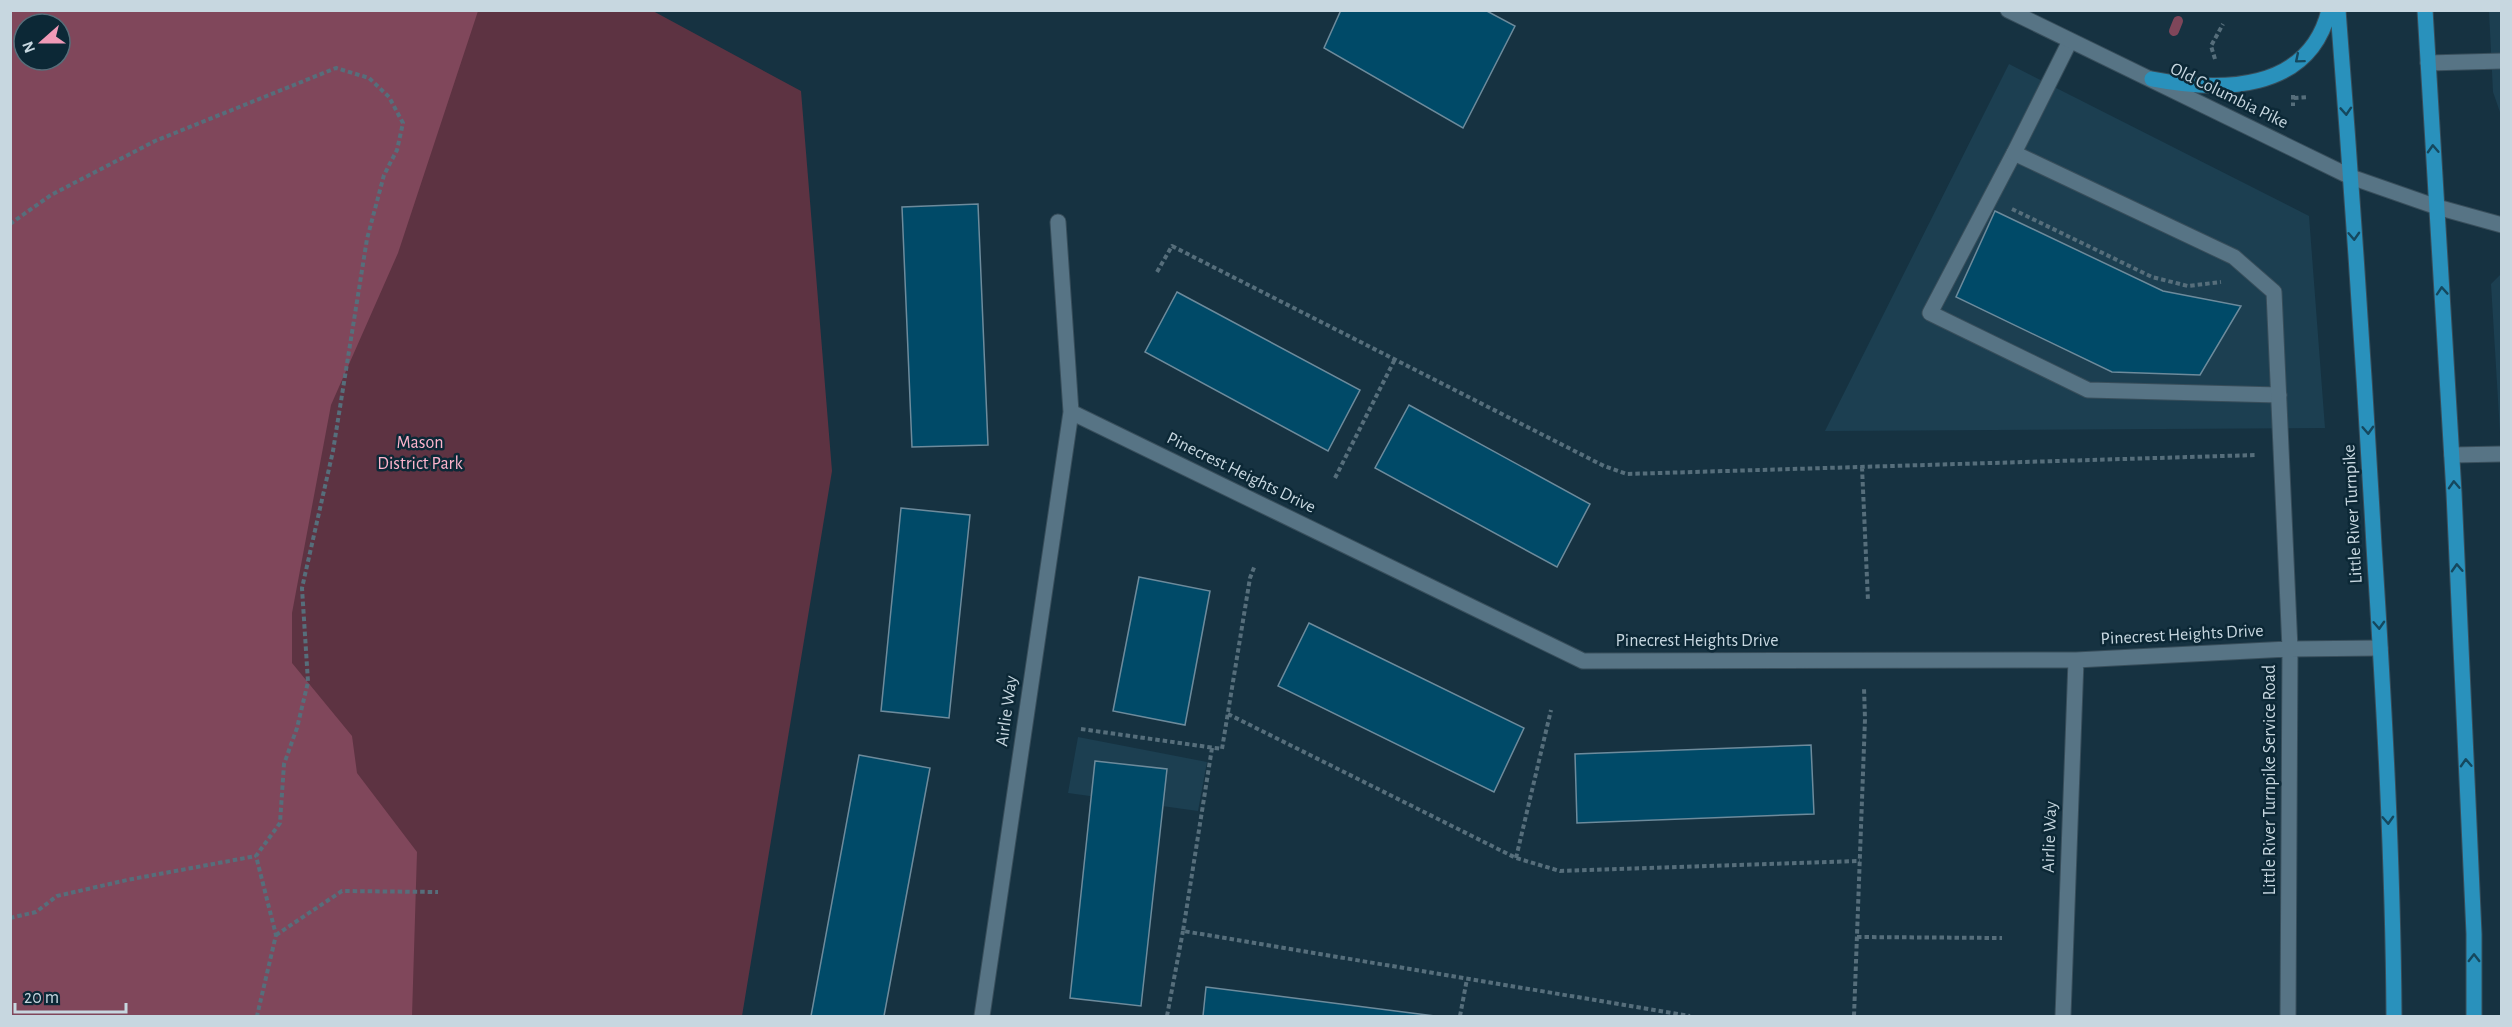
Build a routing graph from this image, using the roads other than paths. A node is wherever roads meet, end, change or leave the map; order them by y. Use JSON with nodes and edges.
{"nodes":[{"id":1,"x":2008,"y":10,"type":"edge"},
{"id":2,"x":2329,"y":10,"type":"edge"},
{"id":3,"x":2338,"y":10,"type":"edge"},
{"id":4,"x":2425,"y":10,"type":"edge"},
{"id":5,"x":2070,"y":41,"type":"junction"},
{"id":6,"x":2502,"y":61,"type":"edge"},
{"id":7,"x":2428,"y":63,"type":"junction"},
{"id":8,"x":2152,"y":80,"type":"junction"},
{"id":9,"x":2014,"y":153,"type":"junction"},
{"id":10,"x":2351,"y":177,"type":"junction"},
{"id":11,"x":2437,"y":207,"type":"junction"},
{"id":12,"x":1058,"y":222,"type":"dead end"},
{"id":13,"x":2502,"y":225,"type":"edge"},
{"id":14,"x":2279,"y":394,"type":"junction"},
{"id":15,"x":1071,"y":412,"type":"junction"},
{"id":16,"x":2502,"y":454,"type":"edge"},
{"id":17,"x":2452,"y":455,"type":"junction"},
{"id":18,"x":2380,"y":648,"type":"junction"},
{"id":19,"x":2290,"y":650,"type":"junction"},
{"id":20,"x":2076,"y":660,"type":"junction"},
{"id":21,"x":982,"y":1017,"type":"edge"},
{"id":22,"x":2062,"y":1017,"type":"edge"},
{"id":23,"x":2288,"y":1017,"type":"edge"},
{"id":24,"x":2394,"y":1017,"type":"edge"},
{"id":25,"x":2474,"y":1017,"type":"edge"}],
"edges":[{"from":1,"to":5,"type":"street","name":"Old Columbia Pike"},
{"from":2,"to":8,"type":"main road","one_way":true},
{"from":3,"to":10,"type":"main road","name":"Little River Turnpike","one_way":true},
{"from":4,"to":7,"type":"main road"},
{"from":5,"to":8,"type":"street","name":"Old Columbia Pike"},
{"from":5,"to":9,"type":"street"},
{"from":6,"to":7,"type":"street"},
{"from":11,"to":7,"type":"main road","one_way":true},
{"from":8,"to":10,"type":"street","name":"Old Columbia Pike"},
{"from":9,"to":14,"type":"street","name":"Little River Turnpike Service Road"},
{"from":9,"to":14,"type":"street"},
{"from":10,"to":11,"type":"street","name":"Old Columbia Pike"},
{"from":10,"to":18,"type":"main road","name":"Little River Turnpike","one_way":true},
{"from":11,"to":13,"type":"street","name":"Old Columbia Pike"},
{"from":17,"to":11,"type":"main road","one_way":true},
{"from":12,"to":15,"type":"street","name":"Airlie Way"},
{"from":14,"to":19,"type":"street","name":"Little River Turnpike Service Road"},
{"from":15,"to":20,"type":"street","name":"Pinecrest Heights Drive"},
{"from":15,"to":21,"type":"street","name":"Airlie Way"},
{"from":16,"to":17,"type":"street"},
{"from":25,"to":17,"type":"main road","one_way":true},
{"from":18,"to":19,"type":"street","name":"Pinecrest Heights Drive"},
{"from":18,"to":24,"type":"main road","name":"Little River Turnpike","one_way":true},
{"from":19,"to":20,"type":"street","name":"Pinecrest Heights Drive"},
{"from":19,"to":23,"type":"street","name":"Little River Turnpike Service Road"},
{"from":20,"to":22,"type":"street","name":"Airlie Way"}]}
